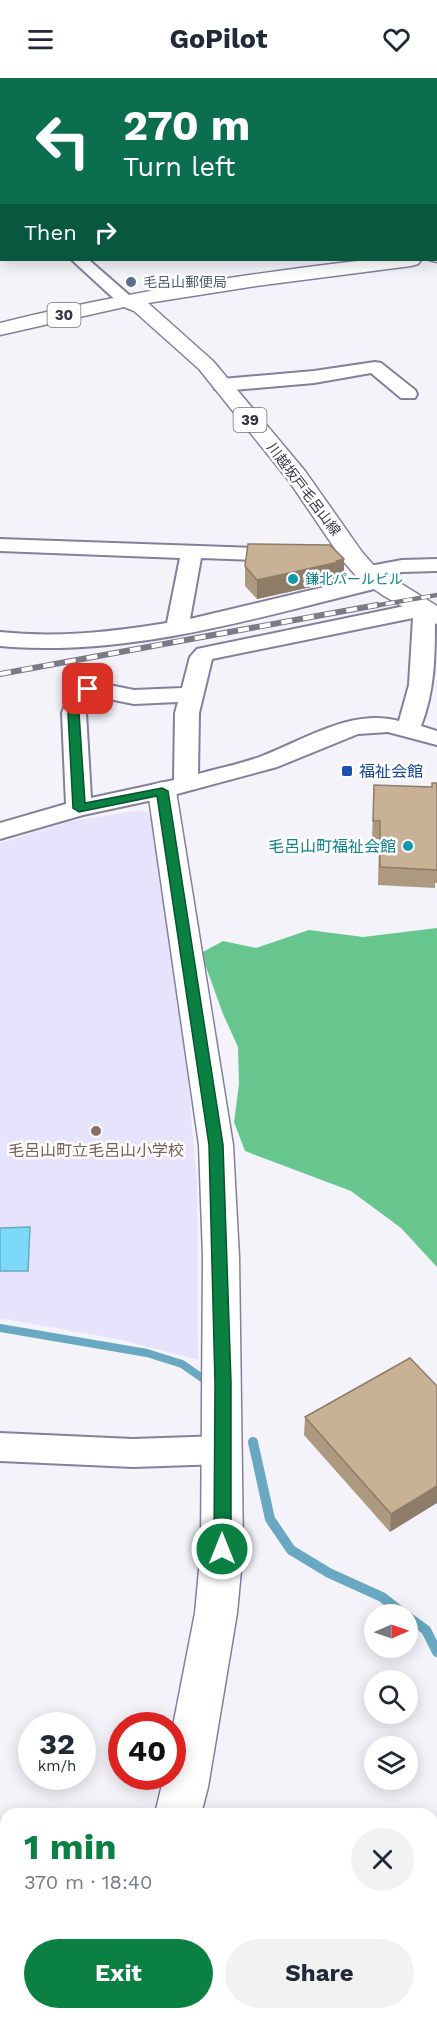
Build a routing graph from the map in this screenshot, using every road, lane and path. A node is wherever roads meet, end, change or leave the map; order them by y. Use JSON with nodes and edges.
{"nodes":[{"id":1,"x":81,"y":261,"type":"edge"},
{"id":2,"x":403,"y":261,"type":"edge"},
{"id":3,"x":128,"y":302,"type":"junction"},
{"id":4,"x":0,"y":329,"type":"edge"},
{"id":5,"x":222,"y":385,"type":"junction"},
{"id":6,"x":408,"y":394,"type":"dead end"},
{"id":7,"x":0,"y":545,"type":"edge"},
{"id":8,"x":192,"y":551,"type":"junction"},
{"id":9,"x":310,"y":556,"type":"edge"},
{"id":10,"x":437,"y":565,"type":"edge"},
{"id":11,"x":358,"y":567,"type":"junction"},
{"id":12,"x":431,"y":612,"type":"edge"},
{"id":13,"x":177,"y":629,"type":"junction"},
{"id":14,"x":0,"y":639,"type":"edge"},
{"id":15,"x":191,"y":696,"type":"junction"},
{"id":16,"x":408,"y":729,"type":"junction"},
{"id":17,"x":437,"y":738,"type":"edge"},
{"id":18,"x":174,"y":788,"type":"junction"},
{"id":19,"x":79,"y":808,"type":"junction"},
{"id":20,"x":3,"y":824,"type":"edge"},
{"id":21,"x":223,"y":1442,"type":"junction"},
{"id":22,"x":0,"y":1447,"type":"edge"},
{"id":23,"x":180,"y":1808,"type":"edge"}],
"edges":[{"from":1,"to":3,"type":"street"},
{"from":2,"to":3,"type":"main road","number":"30"},
{"from":3,"to":4,"type":"main road","number":"30"},
{"from":3,"to":5,"type":"main road","name":"川越坂戸毛呂山線","number":"39"},
{"from":5,"to":6,"type":"street"},
{"from":5,"to":11,"type":"main road","name":"川越坂戸毛呂山線","number":"39"},
{"from":7,"to":8,"type":"street"},
{"from":8,"to":9,"type":"street"},
{"from":8,"to":13,"type":"street"},
{"from":10,"to":11,"type":"street"},
{"from":11,"to":12,"type":"main road","name":"川越坂戸毛呂山線","number":"39"},
{"from":11,"to":13,"type":"street"},
{"from":12,"to":15,"type":"street"},
{"from":12,"to":16,"type":"street"},
{"from":13,"to":14,"type":"street"},
{"from":15,"to":18,"type":"street"},
{"from":15,"to":19,"type":"street"},
{"from":16,"to":17,"type":"street"},
{"from":16,"to":18,"type":"street"},
{"from":18,"to":19,"type":"street"},
{"from":18,"to":21,"type":"main road"},
{"from":19,"to":20,"type":"street"},
{"from":21,"to":22,"type":"street"},
{"from":21,"to":23,"type":"main road"}]}
